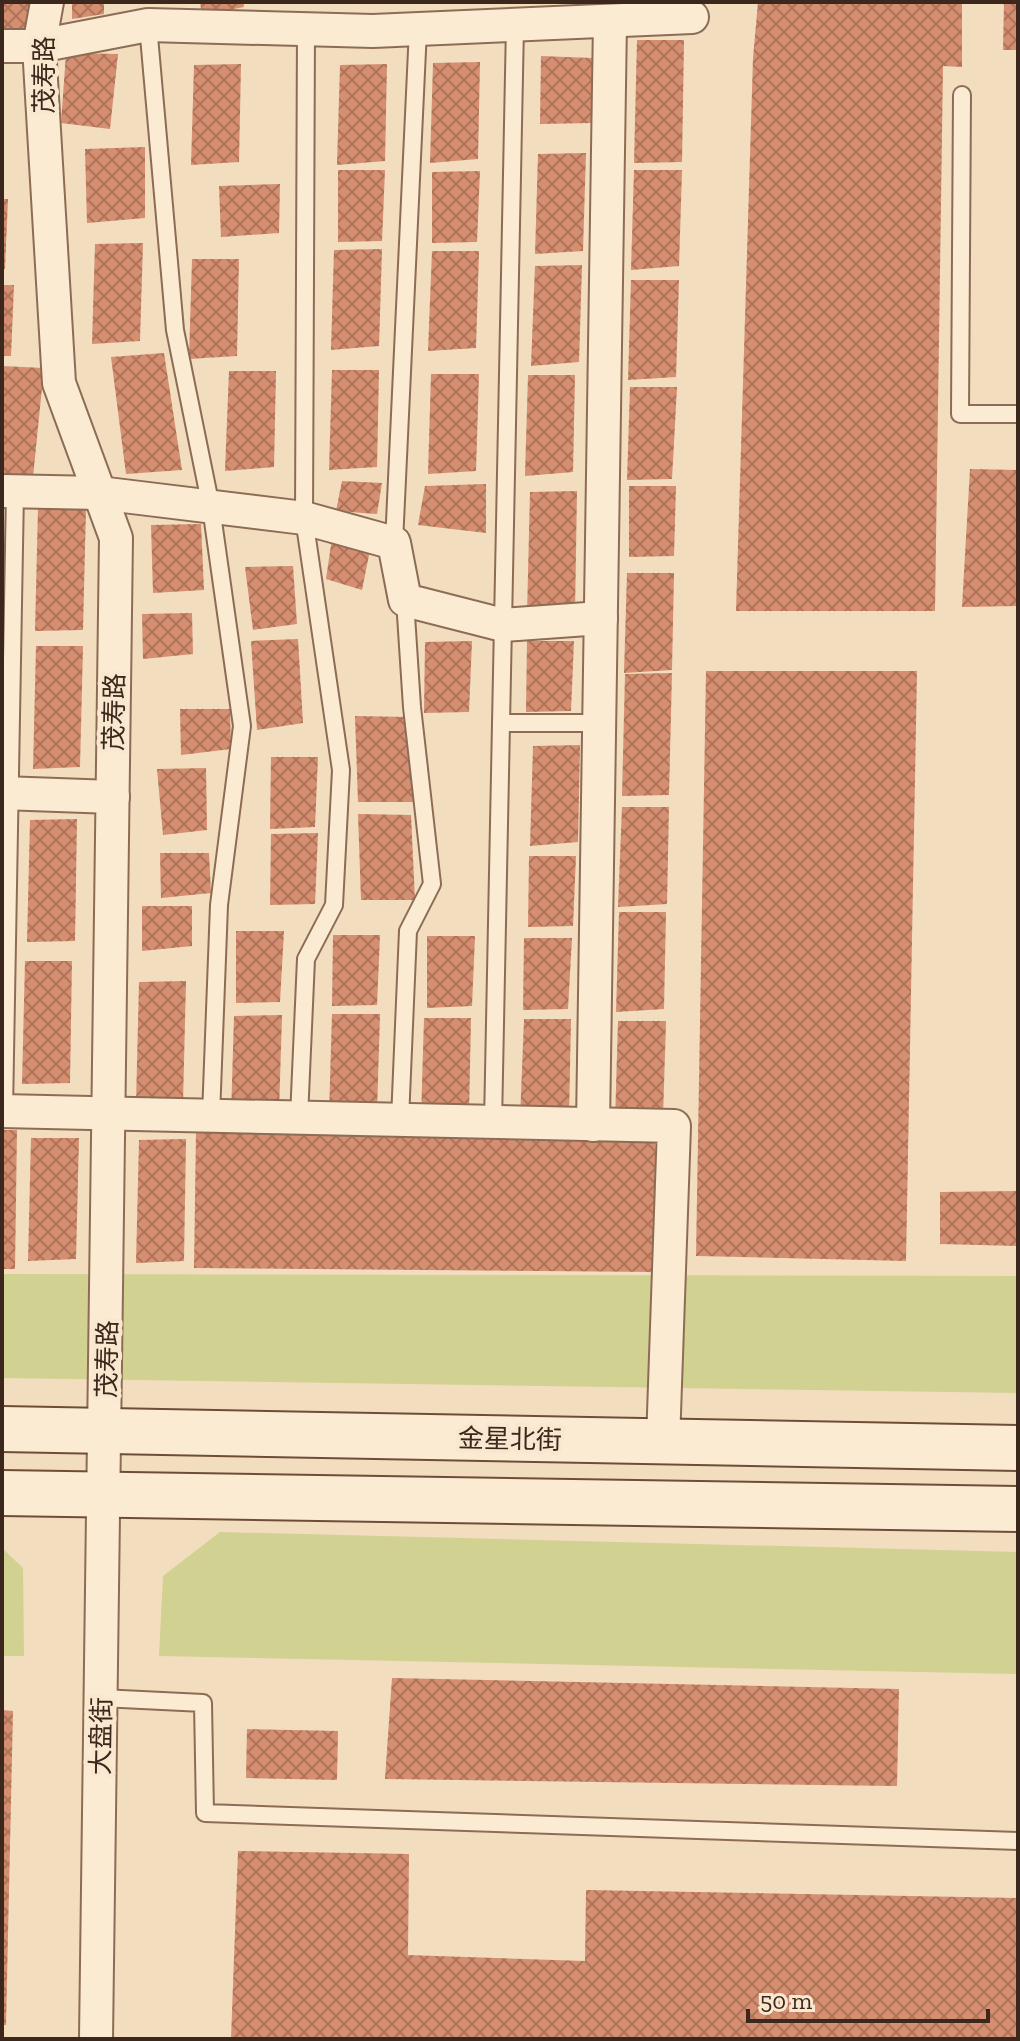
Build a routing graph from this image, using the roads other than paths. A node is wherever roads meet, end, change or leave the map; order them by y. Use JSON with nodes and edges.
{"nodes":[{"id":1,"x":47,"y":2,"type":"edge"},
{"id":2,"x":692,"y":17,"type":"dead end"},
{"id":3,"x":610,"y":21,"type":"junction"},
{"id":4,"x":148,"y":25,"type":"junction"},
{"id":5,"x":515,"y":25,"type":"junction"},
{"id":6,"x":306,"y":29,"type":"junction"},
{"id":7,"x":418,"y":29,"type":"junction"},
{"id":8,"x":2,"y":46,"type":"edge"},
{"id":9,"x":39,"y":46,"type":"junction"},
{"id":10,"x":962,"y":95,"type":"dead end"},
{"id":11,"x":1018,"y":414,"type":"edge"},
{"id":12,"x":8,"y":491,"type":"edge"},
{"id":13,"x":99,"y":493,"type":"junction"},
{"id":14,"x":211,"y":507,"type":"junction"},
{"id":15,"x":304,"y":518,"type":"junction"},
{"id":16,"x":394,"y":543,"type":"junction"},
{"id":17,"x":405,"y":600,"type":"junction"},
{"id":18,"x":601,"y":618,"type":"junction"},
{"id":19,"x":503,"y":625,"type":"junction"},
{"id":20,"x":501,"y":723,"type":"junction"},
{"id":21,"x":599,"y":723,"type":"junction"},
{"id":22,"x":6,"y":793,"type":"edge"},
{"id":23,"x":113,"y":797,"type":"junction"},
{"id":24,"x":3,"y":1111,"type":"edge"},
{"id":25,"x":109,"y":1113,"type":"junction"},
{"id":26,"x":211,"y":1116,"type":"junction"},
{"id":27,"x":299,"y":1118,"type":"junction"},
{"id":28,"x":400,"y":1120,"type":"junction"},
{"id":29,"x":493,"y":1123,"type":"junction"},
{"id":30,"x":593,"y":1125,"type":"junction"},
{"id":31,"x":2,"y":1429,"type":"edge"},
{"id":32,"x":106,"y":1433,"type":"junction"},
{"id":33,"x":663,"y":1442,"type":"junction"},
{"id":34,"x":1018,"y":1448,"type":"edge"},
{"id":35,"x":2,"y":1493,"type":"edge"},
{"id":36,"x":104,"y":1495,"type":"junction"},
{"id":37,"x":1018,"y":1509,"type":"edge"},
{"id":38,"x":101,"y":1698,"type":"junction"},
{"id":39,"x":1018,"y":1841,"type":"edge"},
{"id":40,"x":96,"y":2039,"type":"edge"}],
"edges":[{"from":1,"to":9,"type":"street","name":"茂寿路"},
{"from":2,"to":3,"type":"street"},
{"from":3,"to":5,"type":"street"},
{"from":3,"to":18,"type":"street"},
{"from":4,"to":6,"type":"street"},
{"from":4,"to":9,"type":"street"},
{"from":4,"to":14,"type":"lane"},
{"from":5,"to":7,"type":"street"},
{"from":5,"to":19,"type":"lane"},
{"from":6,"to":7,"type":"street"},
{"from":6,"to":15,"type":"lane"},
{"from":7,"to":16,"type":"lane"},
{"from":8,"to":9,"type":"street"},
{"from":9,"to":13,"type":"street","name":"茂寿路"},
{"from":10,"to":11,"type":"lane"},
{"from":12,"to":13,"type":"street"},
{"from":12,"to":22,"type":"lane"},
{"from":13,"to":14,"type":"street"},
{"from":13,"to":23,"type":"street","name":"茂寿路"},
{"from":14,"to":15,"type":"street"},
{"from":14,"to":26,"type":"lane"},
{"from":15,"to":16,"type":"street"},
{"from":15,"to":27,"type":"lane"},
{"from":16,"to":17,"type":"street"},
{"from":17,"to":19,"type":"street"},
{"from":17,"to":28,"type":"lane"},
{"from":18,"to":19,"type":"street"},
{"from":18,"to":21,"type":"street"},
{"from":19,"to":20,"type":"lane"},
{"from":20,"to":21,"type":"lane"},
{"from":20,"to":29,"type":"lane"},
{"from":21,"to":30,"type":"street"},
{"from":22,"to":23,"type":"street"},
{"from":22,"to":24,"type":"lane"},
{"from":23,"to":25,"type":"street","name":"茂寿路"},
{"from":24,"to":25,"type":"street"},
{"from":25,"to":26,"type":"street"},
{"from":25,"to":32,"type":"street","name":"茂寿路"},
{"from":26,"to":27,"type":"street"},
{"from":27,"to":28,"type":"street"},
{"from":28,"to":29,"type":"street"},
{"from":29,"to":30,"type":"street"},
{"from":30,"to":33,"type":"street"},
{"from":31,"to":32,"type":"main road","name":"金星北街"},
{"from":32,"to":33,"type":"main road","name":"金星北街"},
{"from":32,"to":36,"type":"street","name":"大盘街"},
{"from":33,"to":34,"type":"main road","name":"金星北街"},
{"from":35,"to":36,"type":"main road"},
{"from":36,"to":37,"type":"main road"},
{"from":36,"to":38,"type":"street","name":"大盘街"},
{"from":38,"to":39,"type":"lane"},
{"from":38,"to":40,"type":"street","name":"大盘街"}]}
